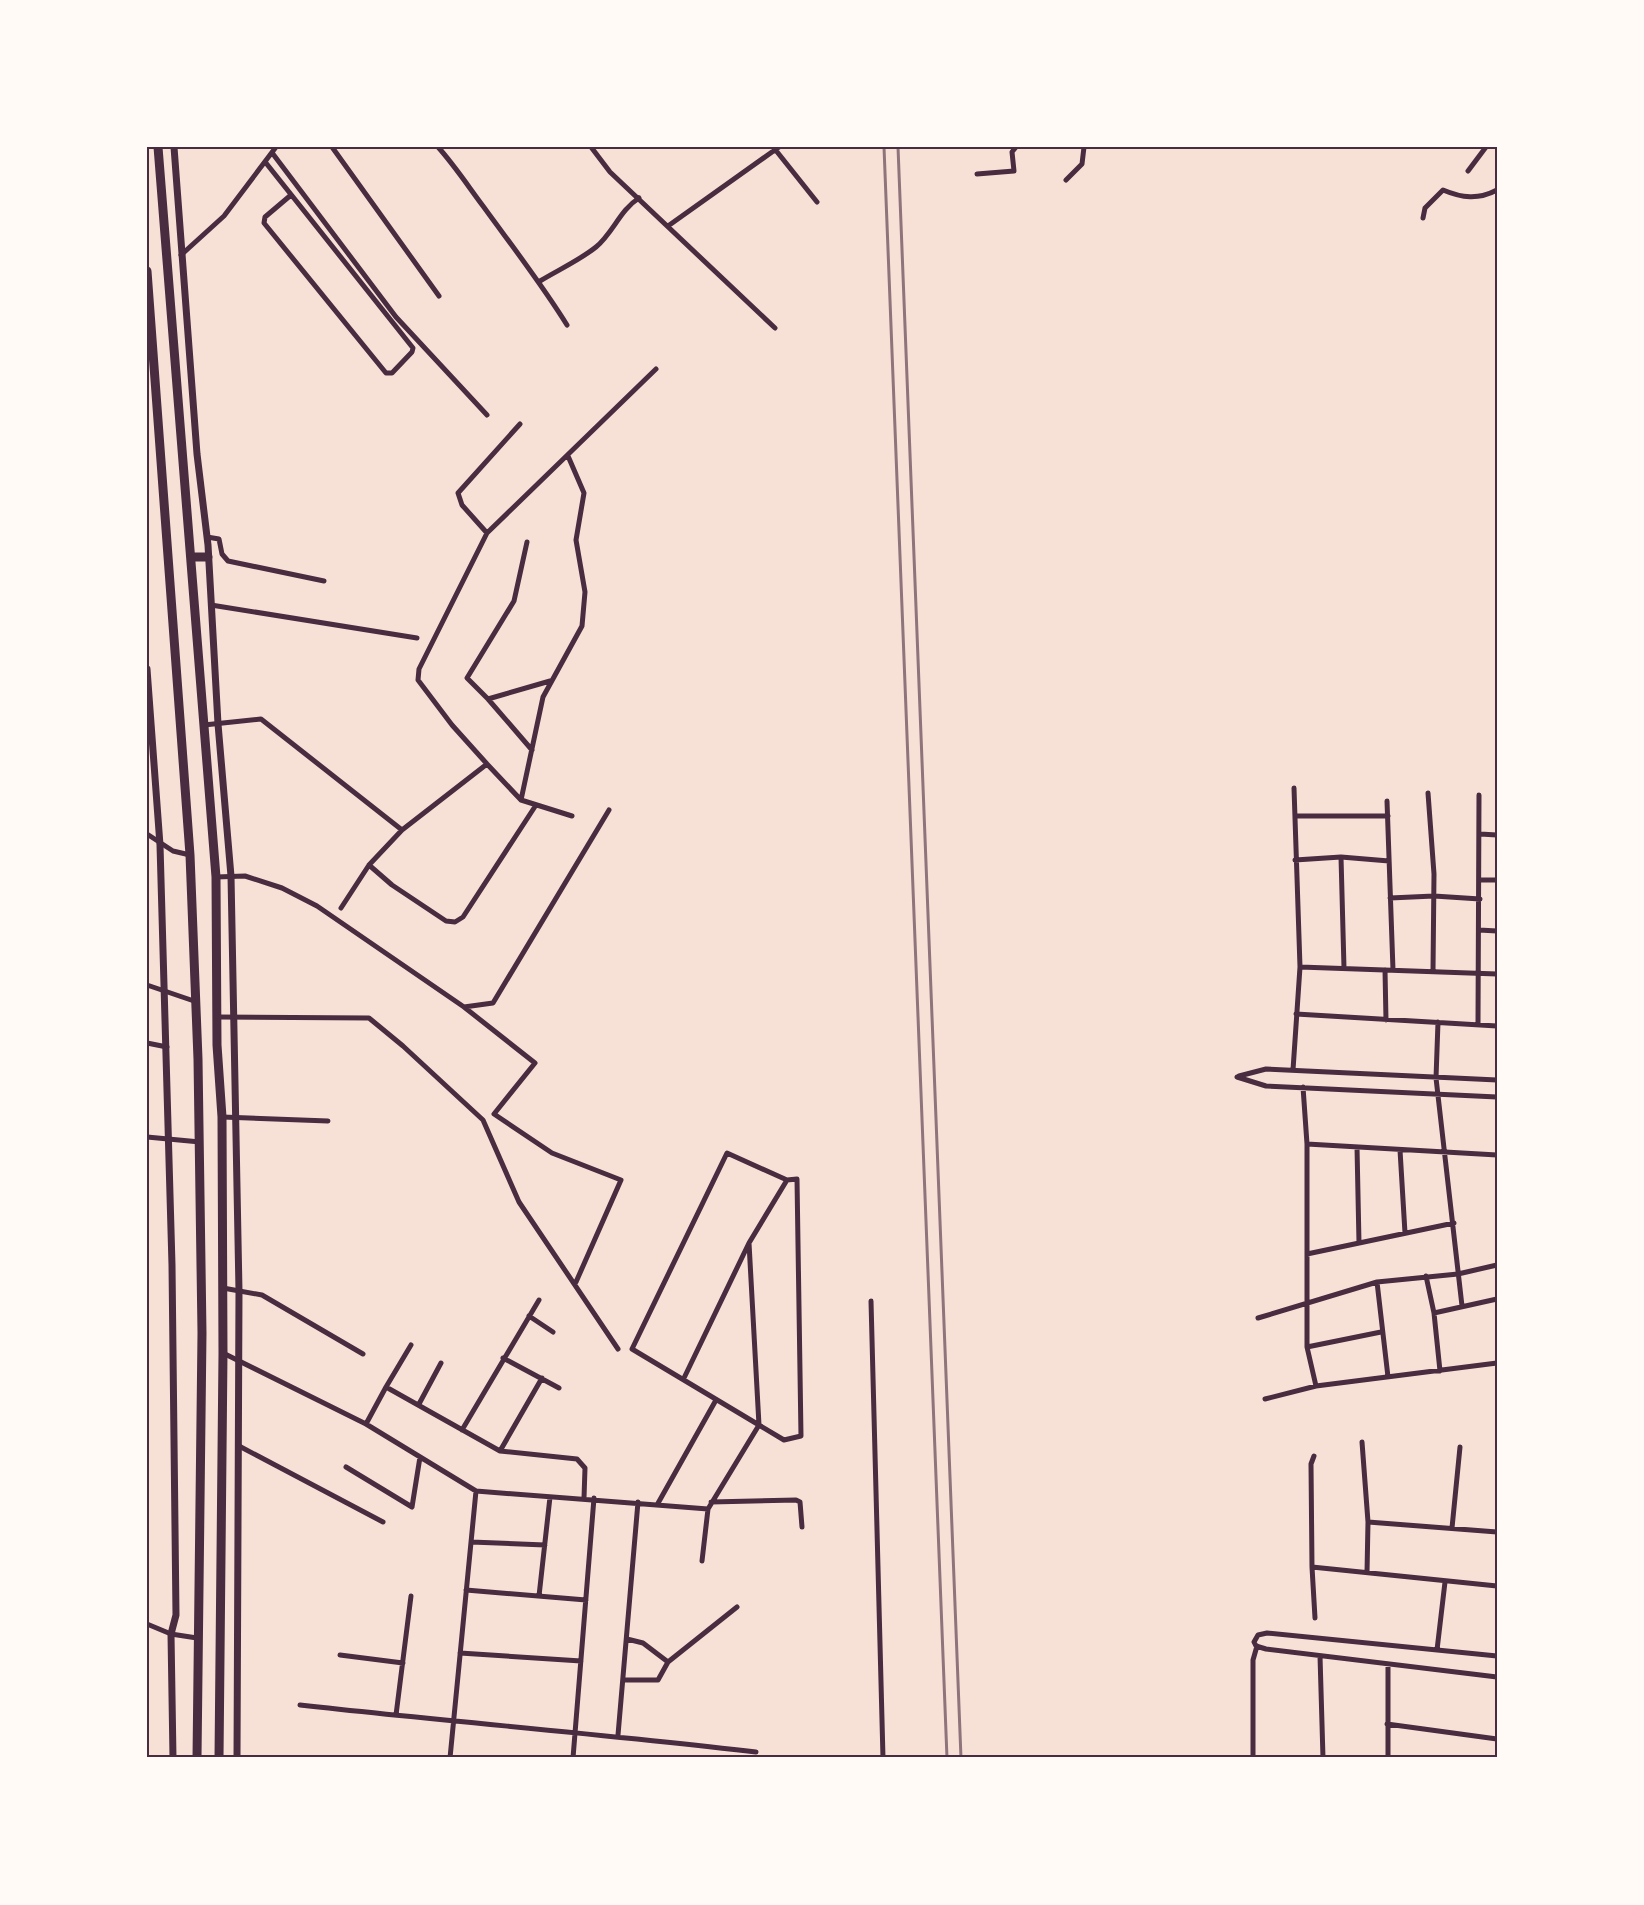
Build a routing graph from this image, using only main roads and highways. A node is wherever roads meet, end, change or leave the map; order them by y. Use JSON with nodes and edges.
{"nodes":[{"id":1,"x":158,"y":147,"type":"edge"},
{"id":2,"x":147,"y":272,"type":"edge"},
{"id":3,"x":150,"y":343,"type":"edge"},
{"id":4,"x":191,"y":557,"type":"junction"},
{"id":5,"x":208,"y":557,"type":"road end"},
{"id":6,"x":196,"y":1758,"type":"edge"},
{"id":7,"x":219,"y":1758,"type":"edge"}],
"edges":[{"from":1,"to":4,"type":"main road"},
{"from":2,"to":3,"type":"main road"},
{"from":3,"to":6,"type":"main road"},
{"from":4,"to":5,"type":"main road"},
{"from":4,"to":7,"type":"main road"}]}
